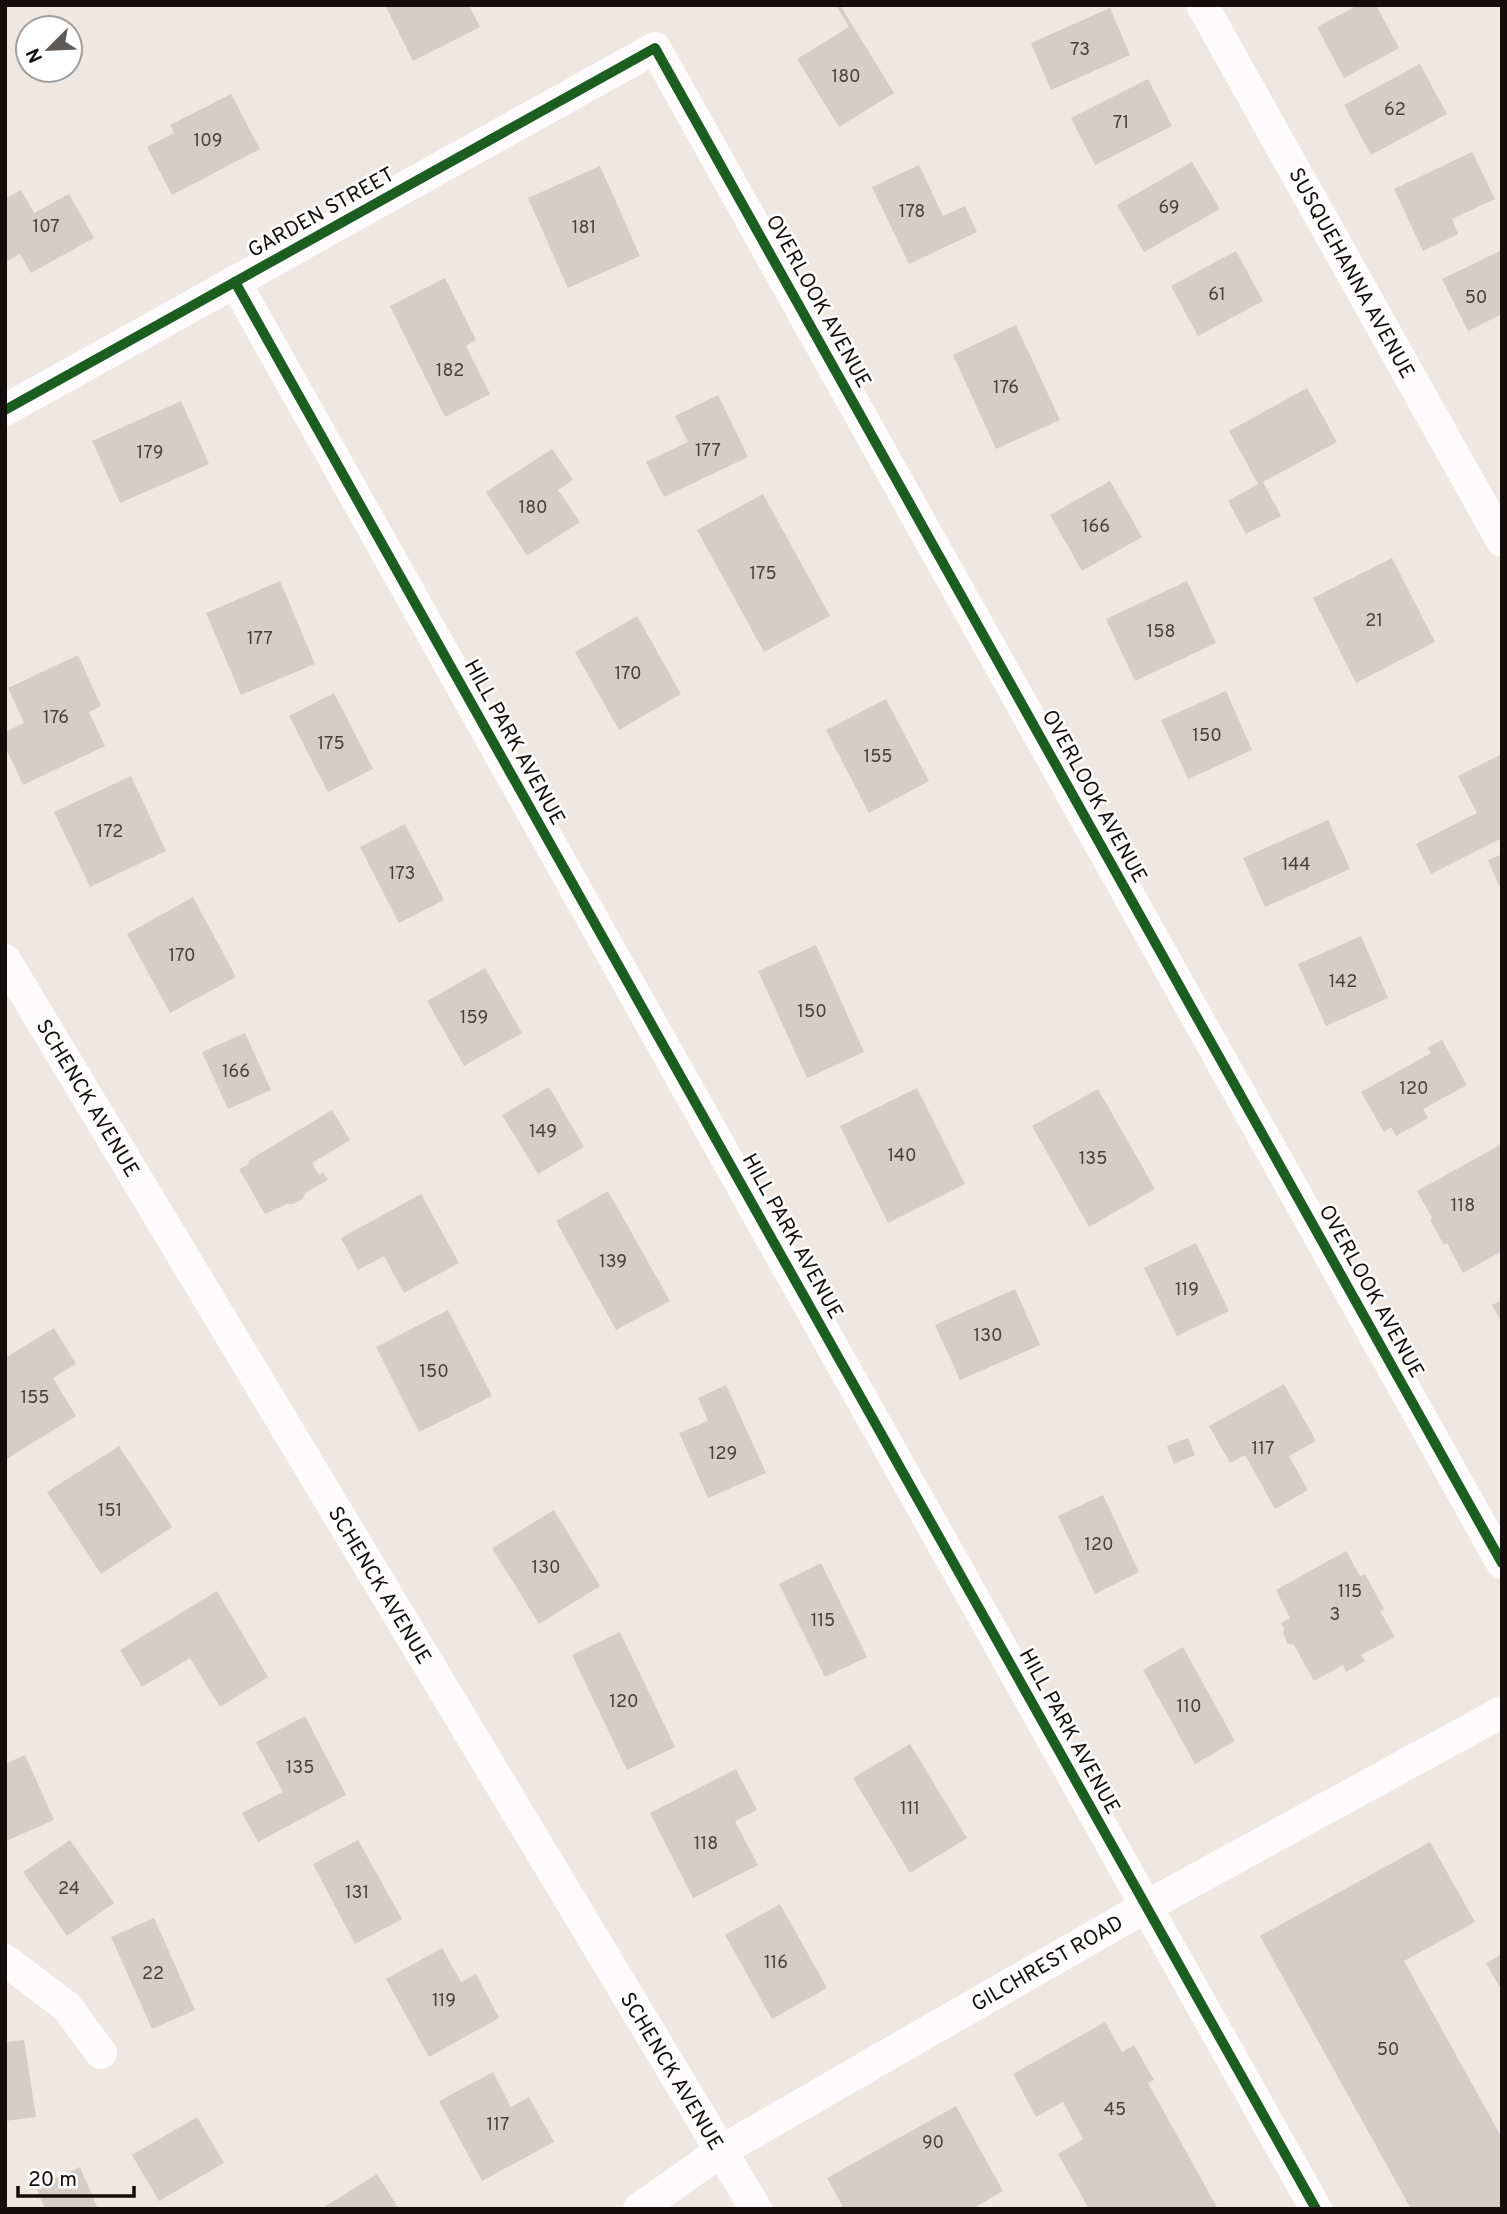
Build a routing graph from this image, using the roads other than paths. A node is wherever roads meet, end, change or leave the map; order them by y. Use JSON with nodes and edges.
{"nodes":[{"id":1,"x":1202,"y":5,"type":"edge"},
{"id":2,"x":655,"y":48,"type":"joint"},
{"id":3,"x":236,"y":282,"type":"junction"},
{"id":4,"x":5,"y":410,"type":"edge"},
{"id":5,"x":1502,"y":541,"type":"edge"},
{"id":6,"x":5,"y":960,"type":"edge"},
{"id":7,"x":1502,"y":1563,"type":"edge"},
{"id":8,"x":1502,"y":1712,"type":"edge"},
{"id":9,"x":1147,"y":1906,"type":"junction"},
{"id":10,"x":5,"y":1960,"type":"edge"},
{"id":11,"x":101,"y":2053,"type":"dead end"},
{"id":12,"x":720,"y":2151,"type":"junction"},
{"id":13,"x":639,"y":2209,"type":"edge"},
{"id":14,"x":756,"y":2209,"type":"edge"},
{"id":15,"x":1316,"y":2209,"type":"edge"}],
"edges":[{"from":1,"to":5,"type":"street","name":"SUSQUEHANNA AVENUE"},
{"from":2,"to":3,"type":"street","name":"GARDEN STREET"},
{"from":2,"to":7,"type":"street","name":"OVERLOOK AVENUE"},
{"from":3,"to":4,"type":"street","name":"GARDEN STREET"},
{"from":3,"to":9,"type":"street","name":"HILL PARK AVENUE"},
{"from":6,"to":12,"type":"street","name":"SCHENCK AVENUE"},
{"from":8,"to":9,"type":"street","name":"GILCHREST ROAD"},
{"from":9,"to":12,"type":"street","name":"GILCHREST ROAD"},
{"from":9,"to":15,"type":"street","name":"HILL PARK AVENUE"},
{"from":10,"to":11,"type":"street"},
{"from":12,"to":13,"type":"street","name":"GILCHREST ROAD"},
{"from":12,"to":14,"type":"street","name":"SCHENCK AVENUE"}]}
